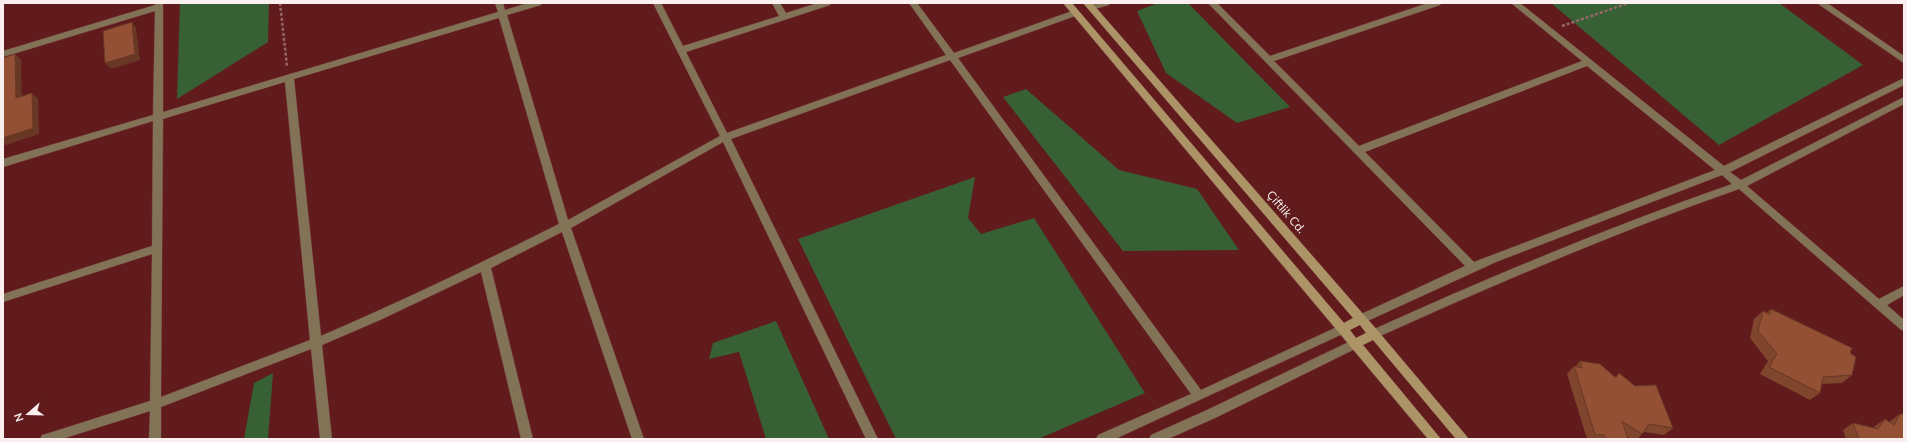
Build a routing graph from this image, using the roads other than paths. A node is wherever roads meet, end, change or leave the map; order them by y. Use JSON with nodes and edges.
{"nodes":[{"id":1,"x":498,"y":3,"type":"edge"},
{"id":2,"x":538,"y":3,"type":"edge"},
{"id":3,"x":657,"y":3,"type":"edge"},
{"id":4,"x":776,"y":3,"type":"edge"},
{"id":5,"x":827,"y":3,"type":"edge"},
{"id":6,"x":913,"y":3,"type":"edge"},
{"id":7,"x":1066,"y":3,"type":"edge"},
{"id":8,"x":1106,"y":3,"type":"edge"},
{"id":9,"x":1212,"y":3,"type":"edge"},
{"id":10,"x":1437,"y":3,"type":"edge"},
{"id":11,"x":1515,"y":3,"type":"edge"},
{"id":12,"x":1821,"y":3,"type":"edge"},
{"id":13,"x":159,"y":5,"type":"edge"},
{"id":14,"x":1089,"y":5,"type":"edge"},
{"id":15,"x":1075,"y":13,"type":"junction"},
{"id":16,"x":502,"y":14,"type":"junction"},
{"id":17,"x":784,"y":17,"type":"junction"},
{"id":18,"x":681,"y":50,"type":"junction"},
{"id":19,"x":3,"y":54,"type":"edge"},
{"id":20,"x":952,"y":55,"type":"junction"},
{"id":21,"x":1268,"y":60,"type":"junction"},
{"id":22,"x":1904,"y":60,"type":"edge"},
{"id":23,"x":1589,"y":62,"type":"junction"},
{"id":24,"x":289,"y":77,"type":"junction"},
{"id":25,"x":1904,"y":81,"type":"edge"},
{"id":26,"x":1904,"y":100,"type":"edge"},
{"id":27,"x":158,"y":115,"type":"junction"},
{"id":28,"x":725,"y":137,"type":"junction"},
{"id":29,"x":1357,"y":151,"type":"junction"},
{"id":30,"x":3,"y":162,"type":"edge"},
{"id":31,"x":1723,"y":171,"type":"junction"},
{"id":32,"x":1740,"y":185,"type":"junction"},
{"id":33,"x":565,"y":226,"type":"junction"},
{"id":34,"x":157,"y":248,"type":"junction"},
{"id":35,"x":485,"y":266,"type":"junction"},
{"id":36,"x":1473,"y":268,"type":"junction"},
{"id":37,"x":1904,"y":290,"type":"edge"},
{"id":38,"x":3,"y":298,"type":"edge"},
{"id":39,"x":1879,"y":304,"type":"junction"},
{"id":40,"x":1361,"y":319,"type":"junction"},
{"id":41,"x":1904,"y":326,"type":"edge"},
{"id":42,"x":1342,"y":328,"type":"junction"},
{"id":43,"x":1374,"y":334,"type":"junction"},
{"id":44,"x":315,"y":343,"type":"junction"},
{"id":45,"x":1355,"y":344,"type":"junction"},
{"id":46,"x":1199,"y":396,"type":"junction"},
{"id":47,"x":155,"y":404,"type":"junction"},
{"id":48,"x":46,"y":439,"type":"edge"},
{"id":49,"x":155,"y":439,"type":"edge"},
{"id":50,"x":326,"y":439,"type":"edge"},
{"id":51,"x":527,"y":439,"type":"edge"},
{"id":52,"x":638,"y":439,"type":"edge"},
{"id":53,"x":872,"y":439,"type":"edge"},
{"id":54,"x":1102,"y":439,"type":"edge"},
{"id":55,"x":1155,"y":439,"type":"edge"},
{"id":56,"x":1435,"y":439,"type":"edge"},
{"id":57,"x":1463,"y":439,"type":"edge"}],
"edges":[{"from":1,"to":16,"type":"street"},
{"from":2,"to":16,"type":"street"},
{"from":3,"to":18,"type":"street"},
{"from":4,"to":17,"type":"street"},
{"from":5,"to":17,"type":"street"},
{"from":6,"to":20,"type":"street"},
{"from":7,"to":15,"type":"street"},
{"from":8,"to":14,"type":"street"},
{"from":9,"to":21,"type":"street"},
{"from":10,"to":21,"type":"street"},
{"from":11,"to":23,"type":"street"},
{"from":12,"to":22,"type":"street"},
{"from":13,"to":19,"type":"street"},
{"from":13,"to":27,"type":"street"},
{"from":14,"to":40,"type":"street","name":"Çiftlik Cd."},
{"from":15,"to":20,"type":"street"},
{"from":15,"to":42,"type":"street"},
{"from":16,"to":24,"type":"street"},
{"from":16,"to":33,"type":"street"},
{"from":17,"to":18,"type":"street"},
{"from":18,"to":28,"type":"street"},
{"from":20,"to":28,"type":"street"},
{"from":20,"to":46,"type":"street"},
{"from":21,"to":29,"type":"street"},
{"from":23,"to":29,"type":"street"},
{"from":23,"to":31,"type":"street"},
{"from":24,"to":27,"type":"street"},
{"from":24,"to":44,"type":"street"},
{"from":25,"to":31,"type":"street"},
{"from":26,"to":32,"type":"street"},
{"from":27,"to":30,"type":"street"},
{"from":27,"to":34,"type":"street"},
{"from":28,"to":33,"type":"street"},
{"from":28,"to":53,"type":"street"},
{"from":29,"to":36,"type":"street"},
{"from":31,"to":32,"type":"street"},
{"from":31,"to":36,"type":"street"},
{"from":32,"to":39,"type":"street"},
{"from":32,"to":43,"type":"street"},
{"from":33,"to":35,"type":"street"},
{"from":33,"to":52,"type":"street"},
{"from":34,"to":38,"type":"street"},
{"from":34,"to":47,"type":"street"},
{"from":35,"to":44,"type":"street"},
{"from":35,"to":51,"type":"street"},
{"from":36,"to":40,"type":"street"},
{"from":37,"to":39,"type":"street"},
{"from":39,"to":41,"type":"street"},
{"from":40,"to":42,"type":"street"},
{"from":40,"to":43,"type":"street","name":"Çiftlik Cd."},
{"from":42,"to":45,"type":"street"},
{"from":42,"to":46,"type":"street"},
{"from":43,"to":45,"type":"street"},
{"from":43,"to":57,"type":"street","name":"Çiftlik Cd."},
{"from":44,"to":47,"type":"street"},
{"from":44,"to":50,"type":"street"},
{"from":45,"to":55,"type":"street"},
{"from":45,"to":56,"type":"street"},
{"from":46,"to":54,"type":"street"},
{"from":47,"to":48,"type":"street"},
{"from":47,"to":49,"type":"street"}]}
